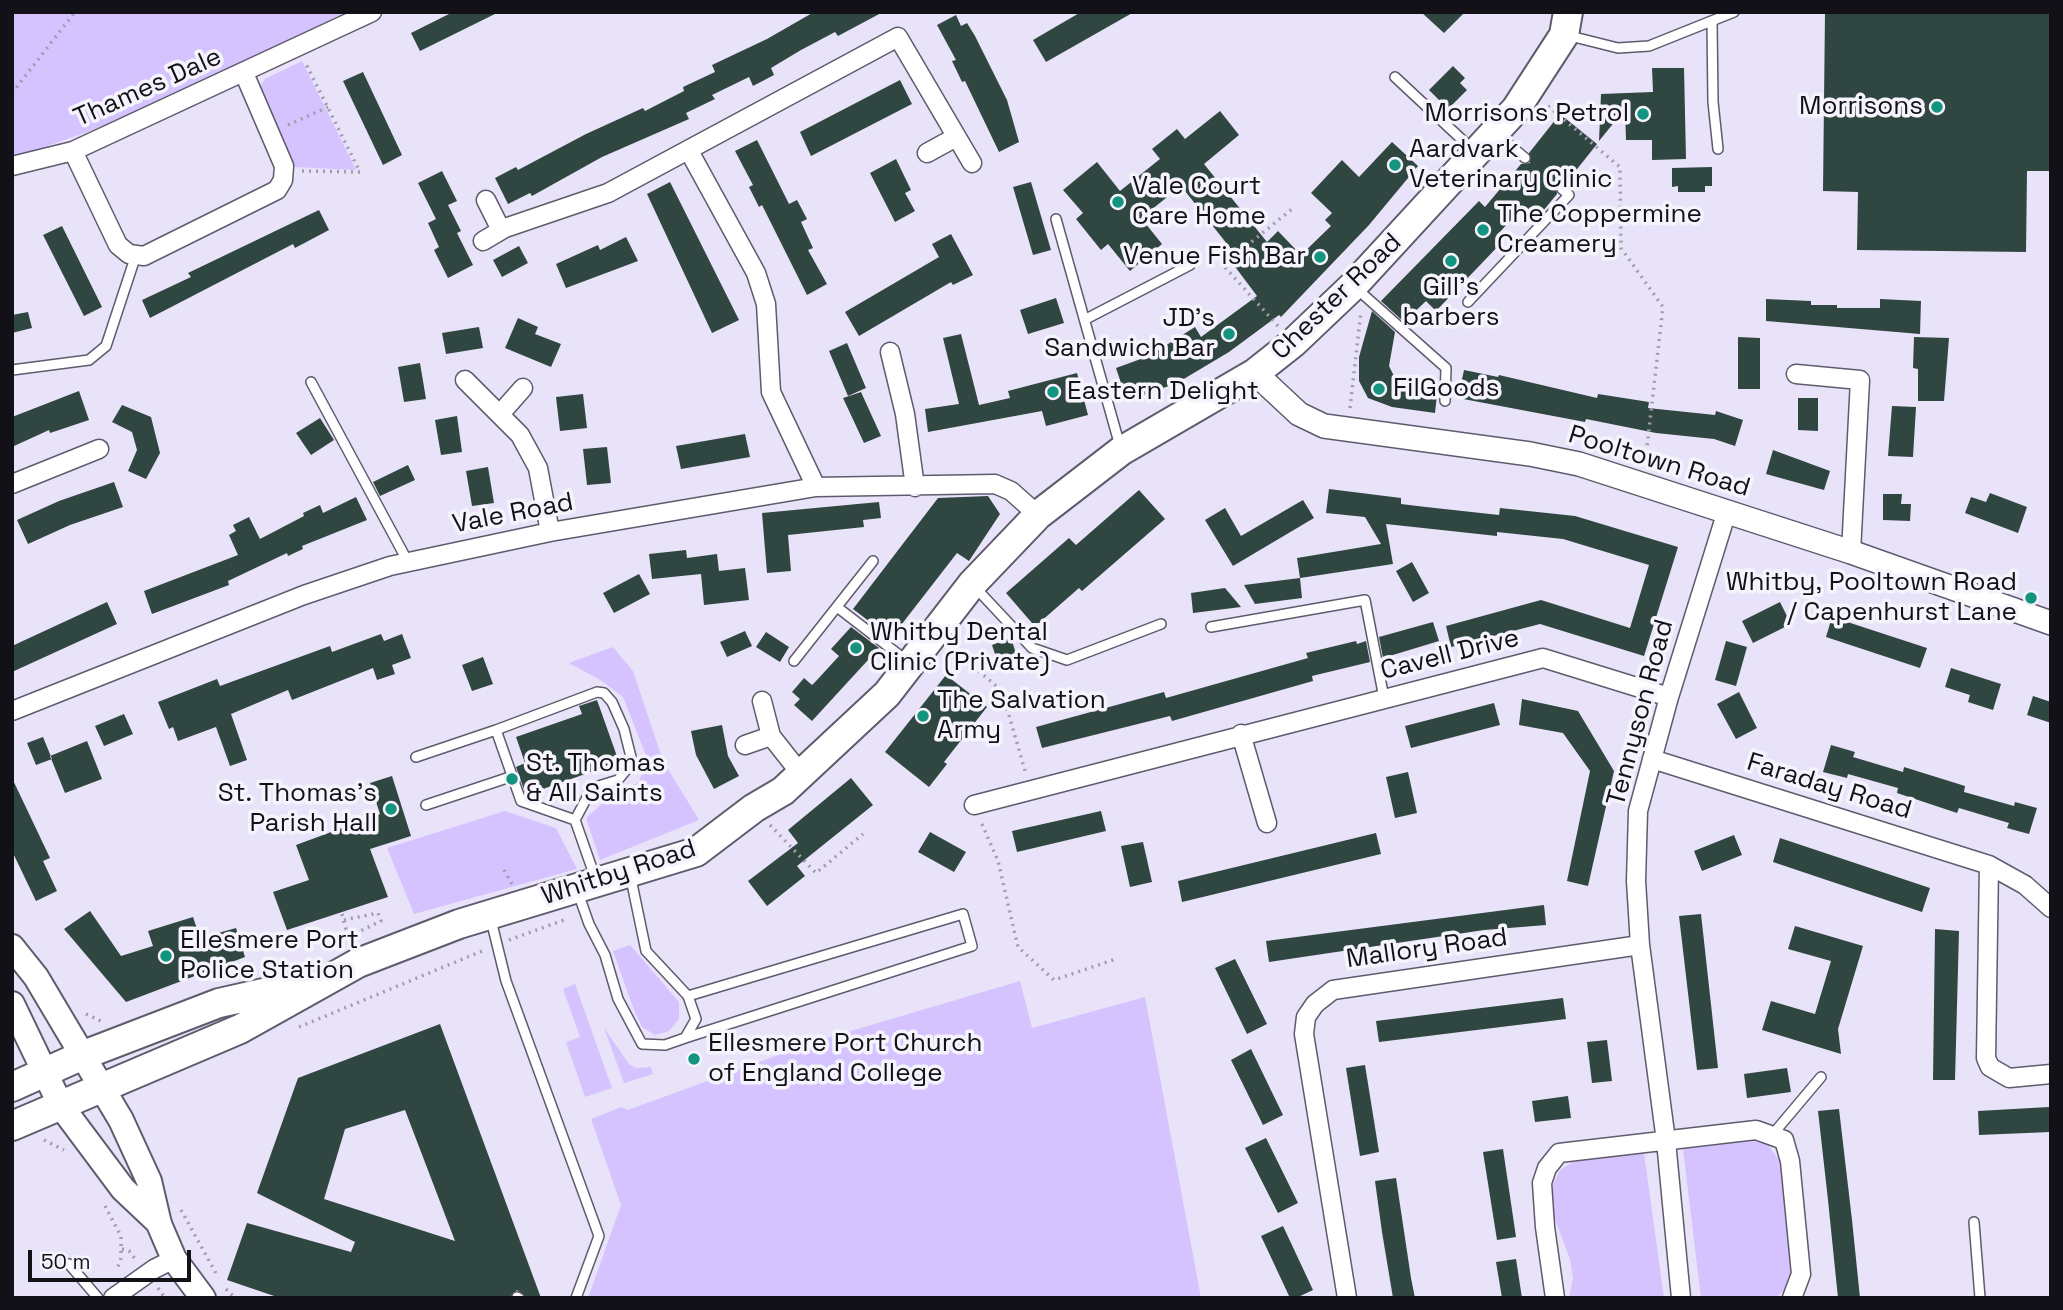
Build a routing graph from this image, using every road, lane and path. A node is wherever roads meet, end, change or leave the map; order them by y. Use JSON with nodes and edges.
{"nodes":[{"id":1,"x":75,"y":12,"type":"edge"},
{"id":2,"x":372,"y":12,"type":"edge"},
{"id":3,"x":1734,"y":12,"type":"edge"},
{"id":4,"x":1712,"y":22,"type":"junction"},
{"id":5,"x":1566,"y":23,"type":"edge"},
{"id":6,"x":298,"y":48,"type":"junction"},
{"id":7,"x":244,"y":73,"type":"junction"},
{"id":8,"x":1395,"y":78,"type":"dead end"},
{"id":9,"x":1528,"y":90,"type":"junction"},
{"id":10,"x":12,"y":93,"type":"edge"},
{"id":11,"x":328,"y":107,"type":"junction"},
{"id":12,"x":270,"y":133,"type":"junction"},
{"id":13,"x":956,"y":137,"type":"junction"},
{"id":14,"x":1485,"y":142,"type":"junction"},
{"id":15,"x":1718,"y":149,"type":"dead end"},
{"id":16,"x":73,"y":151,"type":"junction"},
{"id":17,"x":689,"y":151,"type":"junction"},
{"id":18,"x":927,"y":153,"type":"dead end"},
{"id":19,"x":1525,"y":158,"type":"dead end"},
{"id":20,"x":972,"y":163,"type":"dead end"},
{"id":21,"x":12,"y":166,"type":"edge"},
{"id":22,"x":284,"y":170,"type":"junction"},
{"id":23,"x":1562,"y":189,"type":"dead end"},
{"id":24,"x":486,"y":200,"type":"dead end"},
{"id":25,"x":1292,"y":209,"type":"dead end"},
{"id":26,"x":1056,"y":219,"type":"dead end"},
{"id":27,"x":501,"y":230,"type":"junction"},
{"id":28,"x":483,"y":241,"type":"dead end"},
{"id":29,"x":136,"y":255,"type":"junction"},
{"id":30,"x":1190,"y":265,"type":"dead end"},
{"id":31,"x":1358,"y":290,"type":"junction"},
{"id":32,"x":1468,"y":302,"type":"dead end"},
{"id":33,"x":1086,"y":319,"type":"junction"},
{"id":34,"x":1293,"y":343,"type":"junction"},
{"id":35,"x":890,"y":352,"type":"dead end"},
{"id":36,"x":12,"y":370,"type":"edge"},
{"id":37,"x":1255,"y":373,"type":"junction"},
{"id":38,"x":1796,"y":374,"type":"dead end"},
{"id":39,"x":465,"y":380,"type":"dead end"},
{"id":40,"x":311,"y":382,"type":"dead end"},
{"id":41,"x":523,"y":388,"type":"dead end"},
{"id":42,"x":1445,"y":401,"type":"dead end"},
{"id":43,"x":1350,"y":409,"type":"dead end"},
{"id":44,"x":500,"y":414,"type":"junction"},
{"id":45,"x":99,"y":449,"type":"dead end"},
{"id":46,"x":1121,"y":451,"type":"junction"},
{"id":47,"x":1643,"y":483,"type":"junction"},
{"id":48,"x":12,"y":484,"type":"edge"},
{"id":49,"x":816,"y":486,"type":"junction"},
{"id":50,"x":915,"y":487,"type":"junction"},
{"id":51,"x":1727,"y":511,"type":"junction"},
{"id":52,"x":1038,"y":515,"type":"junction"},
{"id":53,"x":550,"y":532,"type":"junction"},
{"id":54,"x":1851,"y":552,"type":"junction"},
{"id":55,"x":873,"y":561,"type":"dead end"},
{"id":56,"x":408,"y":562,"type":"junction"},
{"id":57,"x":972,"y":584,"type":"junction"},
{"id":58,"x":837,"y":607,"type":"junction"},
{"id":59,"x":2051,"y":623,"type":"edge"},
{"id":60,"x":1161,"y":624,"type":"dead end"},
{"id":61,"x":1211,"y":627,"type":"dead end"},
{"id":62,"x":935,"y":633,"type":"junction"},
{"id":63,"x":794,"y":661,"type":"dead end"},
{"id":64,"x":911,"y":664,"type":"junction"},
{"id":65,"x":1669,"y":697,"type":"junction"},
{"id":66,"x":1384,"y":698,"type":"junction"},
{"id":67,"x":762,"y":701,"type":"dead end"},
{"id":68,"x":12,"y":711,"type":"edge"},
{"id":69,"x":496,"y":730,"type":"junction"},
{"id":70,"x":1241,"y":734,"type":"junction"},
{"id":71,"x":771,"y":736,"type":"junction"},
{"id":72,"x":745,"y":745,"type":"dead end"},
{"id":73,"x":416,"y":757,"type":"dead end"},
{"id":74,"x":1653,"y":759,"type":"junction"},
{"id":75,"x":801,"y":774,"type":"junction"},
{"id":76,"x":510,"y":777,"type":"junction"},
{"id":77,"x":1030,"y":790,"type":"junction"},
{"id":78,"x":426,"y":805,"type":"dead end"},
{"id":79,"x":974,"y":805,"type":"joint"},
{"id":80,"x":754,"y":808,"type":"junction"},
{"id":81,"x":575,"y":820,"type":"junction"},
{"id":82,"x":1267,"y":823,"type":"dead end"},
{"id":83,"x":863,"y":834,"type":"dead end"},
{"id":84,"x":1989,"y":866,"type":"junction"},
{"id":85,"x":503,"y":870,"type":"dead end"},
{"id":86,"x":630,"y":872,"type":"junction"},
{"id":87,"x":514,"y":887,"type":"dead end"},
{"id":88,"x":586,"y":894,"type":"junction"},
{"id":89,"x":2051,"y":908,"type":"edge"},
{"id":90,"x":342,"y":914,"type":"dead end"},
{"id":91,"x":489,"y":915,"type":"junction"},
{"id":92,"x":344,"y":920,"type":"junction"},
{"id":93,"x":348,"y":937,"type":"junction"},
{"id":94,"x":497,"y":944,"type":"junction"},
{"id":95,"x":1640,"y":944,"type":"junction"},
{"id":96,"x":350,"y":946,"type":"dead end"},
{"id":97,"x":12,"y":947,"type":"edge"},
{"id":98,"x":1116,"y":959,"type":"dead end"},
{"id":99,"x":328,"y":978,"type":"junction"},
{"id":100,"x":688,"y":996,"type":"junction"},
{"id":101,"x":12,"y":1004,"type":"edge"},
{"id":102,"x":291,"y":1030,"type":"dead end"},
{"id":103,"x":685,"y":1038,"type":"junction"},
{"id":104,"x":81,"y":1056,"type":"junction"},
{"id":105,"x":43,"y":1073,"type":"junction"},
{"id":106,"x":2051,"y":1074,"type":"edge"},
{"id":107,"x":1821,"y":1077,"type":"dead end"},
{"id":108,"x":12,"y":1087,"type":"edge"},
{"id":109,"x":101,"y":1091,"type":"junction"},
{"id":110,"x":61,"y":1107,"type":"junction"},
{"id":111,"x":12,"y":1126,"type":"edge"},
{"id":112,"x":1773,"y":1134,"type":"junction"},
{"id":113,"x":44,"y":1140,"type":"dead end"},
{"id":114,"x":1666,"y":1141,"type":"junction"},
{"id":115,"x":69,"y":1152,"type":"dead end"},
{"id":116,"x":99,"y":1195,"type":"dead end"},
{"id":117,"x":1974,"y":1222,"type":"dead end"},
{"id":118,"x":159,"y":1224,"type":"junction"},
{"id":119,"x":197,"y":1242,"type":"dead end"},
{"id":120,"x":174,"y":1259,"type":"junction"},
{"id":121,"x":69,"y":1264,"type":"dead end"},
{"id":122,"x":114,"y":1275,"type":"dead end"},
{"id":123,"x":1795,"y":1297,"type":"edge"},
{"id":124,"x":98,"y":1298,"type":"edge"},
{"id":125,"x":113,"y":1298,"type":"edge"},
{"id":126,"x":203,"y":1298,"type":"edge"},
{"id":127,"x":235,"y":1298,"type":"edge"},
{"id":128,"x":576,"y":1298,"type":"edge"},
{"id":129,"x":1347,"y":1298,"type":"edge"},
{"id":130,"x":1555,"y":1298,"type":"edge"},
{"id":131,"x":1681,"y":1298,"type":"edge"},
{"id":132,"x":1980,"y":1298,"type":"edge"}],
"edges":[{"from":1,"to":10,"type":"path"},
{"from":2,"to":6,"type":"street","name":"Thames Dale"},
{"from":3,"to":4,"type":"lane"},
{"from":4,"to":5,"type":"lane"},
{"from":4,"to":15,"type":"lane"},
{"from":5,"to":9,"type":"main road","name":"Chester Road"},
{"from":6,"to":7,"type":"street","name":"Thames Dale"},
{"from":6,"to":11,"type":"path"},
{"from":7,"to":12,"type":"street","name":"Thames Dale"},
{"from":7,"to":16,"type":"street","name":"Thames Dale"},
{"from":8,"to":14,"type":"lane"},
{"from":9,"to":14,"type":"main road","name":"Chester Road"},
{"from":9,"to":47,"type":"path"},
{"from":11,"to":12,"type":"path"},
{"from":11,"to":22,"type":"path"},
{"from":12,"to":22,"type":"street","name":"Thames Dale"},
{"from":13,"to":17,"type":"street"},
{"from":13,"to":18,"type":"street"},
{"from":13,"to":20,"type":"street"},
{"from":14,"to":19,"type":"lane"},
{"from":14,"to":31,"type":"main road","name":"Chester Road"},
{"from":16,"to":21,"type":"street","name":"Thames Dale"},
{"from":16,"to":29,"type":"street","name":"Thames Dale"},
{"from":17,"to":27,"type":"street"},
{"from":17,"to":49,"type":"street"},
{"from":22,"to":29,"type":"street"},
{"from":23,"to":32,"type":"lane"},
{"from":24,"to":27,"type":"street"},
{"from":25,"to":34,"type":"path"},
{"from":26,"to":33,"type":"lane"},
{"from":27,"to":28,"type":"street"},
{"from":29,"to":36,"type":"lane"},
{"from":30,"to":33,"type":"lane"},
{"from":31,"to":34,"type":"main road","name":"Chester Road"},
{"from":31,"to":42,"type":"lane"},
{"from":31,"to":43,"type":"path"},
{"from":33,"to":46,"type":"lane"},
{"from":34,"to":37,"type":"main road","name":"Chester Road"},
{"from":35,"to":50,"type":"street"},
{"from":37,"to":46,"type":"main road","name":"Chester Road"},
{"from":37,"to":47,"type":"street","name":"Pooltown Road"},
{"from":38,"to":54,"type":"street"},
{"from":39,"to":44,"type":"street"},
{"from":40,"to":56,"type":"lane"},
{"from":41,"to":44,"type":"street"},
{"from":44,"to":53,"type":"street"},
{"from":45,"to":48,"type":"street"},
{"from":46,"to":52,"type":"main road","name":"Chester Road"},
{"from":47,"to":51,"type":"street","name":"Pooltown Road"},
{"from":49,"to":50,"type":"street","name":"Vale Road"},
{"from":49,"to":53,"type":"street","name":"Vale Road"},
{"from":50,"to":52,"type":"street","name":"Vale Road"},
{"from":51,"to":54,"type":"street","name":"Pooltown Road"},
{"from":51,"to":65,"type":"street","name":"Tennyson Road"},
{"from":52,"to":57,"type":"main road","name":"Whitby Road"},
{"from":53,"to":56,"type":"street","name":"Vale Road"},
{"from":54,"to":59,"type":"street","name":"Pooltown Road"},
{"from":55,"to":58,"type":"lane"},
{"from":56,"to":68,"type":"street","name":"Vale Road"},
{"from":57,"to":60,"type":"lane"},
{"from":57,"to":62,"type":"main road","name":"Whitby Road"},
{"from":58,"to":63,"type":"lane"},
{"from":58,"to":64,"type":"lane"},
{"from":61,"to":66,"type":"lane"},
{"from":62,"to":64,"type":"main road","name":"Whitby Road"},
{"from":62,"to":77,"type":"path"},
{"from":64,"to":75,"type":"main road","name":"Whitby Road"},
{"from":65,"to":66,"type":"street","name":"Cavell Drive"},
{"from":65,"to":74,"type":"street","name":"Tennyson Road"},
{"from":66,"to":70,"type":"street","name":"Cavell Drive"},
{"from":67,"to":71,"type":"street"},
{"from":69,"to":73,"type":"lane"},
{"from":69,"to":76,"type":"lane"},
{"from":69,"to":81,"type":"lane"},
{"from":70,"to":77,"type":"street","name":"Cavell Drive"},
{"from":70,"to":82,"type":"street"},
{"from":71,"to":72,"type":"street"},
{"from":71,"to":75,"type":"street"},
{"from":74,"to":84,"type":"street","name":"Faraday Road"},
{"from":74,"to":95,"type":"street","name":"Tennyson Road"},
{"from":75,"to":80,"type":"main road","name":"Whitby Road"},
{"from":76,"to":78,"type":"lane"},
{"from":76,"to":81,"type":"lane"},
{"from":77,"to":79,"type":"street","name":"Cavell Drive"},
{"from":79,"to":98,"type":"path"},
{"from":80,"to":83,"type":"path"},
{"from":80,"to":86,"type":"main road","name":"Whitby Road"},
{"from":81,"to":88,"type":"lane"},
{"from":84,"to":89,"type":"street","name":"Faraday Road"},
{"from":84,"to":106,"type":"street"},
{"from":85,"to":87,"type":"path"},
{"from":86,"to":88,"type":"main road","name":"Whitby Road"},
{"from":86,"to":100,"type":"lane"},
{"from":88,"to":91,"type":"main road","name":"Whitby Road"},
{"from":88,"to":94,"type":"path"},
{"from":88,"to":103,"type":"lane"},
{"from":90,"to":92,"type":"path"},
{"from":91,"to":94,"type":"lane"},
{"from":91,"to":99,"type":"main road","name":"Whitby Road"},
{"from":92,"to":93,"type":"path"},
{"from":92,"to":93,"type":"path"},
{"from":93,"to":96,"type":"path"},
{"from":94,"to":102,"type":"path"},
{"from":94,"to":128,"type":"lane"},
{"from":95,"to":114,"type":"street","name":"Tennyson Road"},
{"from":95,"to":129,"type":"street","name":"Mallory Road"},
{"from":97,"to":104,"type":"main road"},
{"from":99,"to":104,"type":"main road","name":"Whitby Road"},
{"from":99,"to":109,"type":"main road","name":"Whitby Road"},
{"from":100,"to":103,"type":"lane"},
{"from":100,"to":103,"type":"lane"},
{"from":101,"to":105,"type":"main road"},
{"from":104,"to":105,"type":"main road","name":"Whitby Road"},
{"from":104,"to":109,"type":"main road"},
{"from":105,"to":108,"type":"main road","name":"Whitby Road"},
{"from":105,"to":110,"type":"main road"},
{"from":107,"to":112,"type":"lane"},
{"from":109,"to":110,"type":"main road","name":"Whitby Road"},
{"from":109,"to":118,"type":"main road"},
{"from":110,"to":111,"type":"main road","name":"Whitby Road"},
{"from":110,"to":118,"type":"main road"},
{"from":112,"to":114,"type":"street"},
{"from":112,"to":123,"type":"street"},
{"from":113,"to":115,"type":"path"},
{"from":114,"to":130,"type":"street"},
{"from":114,"to":131,"type":"street","name":"Tennyson Road"},
{"from":116,"to":122,"type":"path"},
{"from":117,"to":132,"type":"lane"},
{"from":118,"to":120,"type":"main road"},
{"from":119,"to":127,"type":"path"},
{"from":120,"to":125,"type":"street"},
{"from":120,"to":126,"type":"main road"},
{"from":121,"to":124,"type":"lane"}]}
